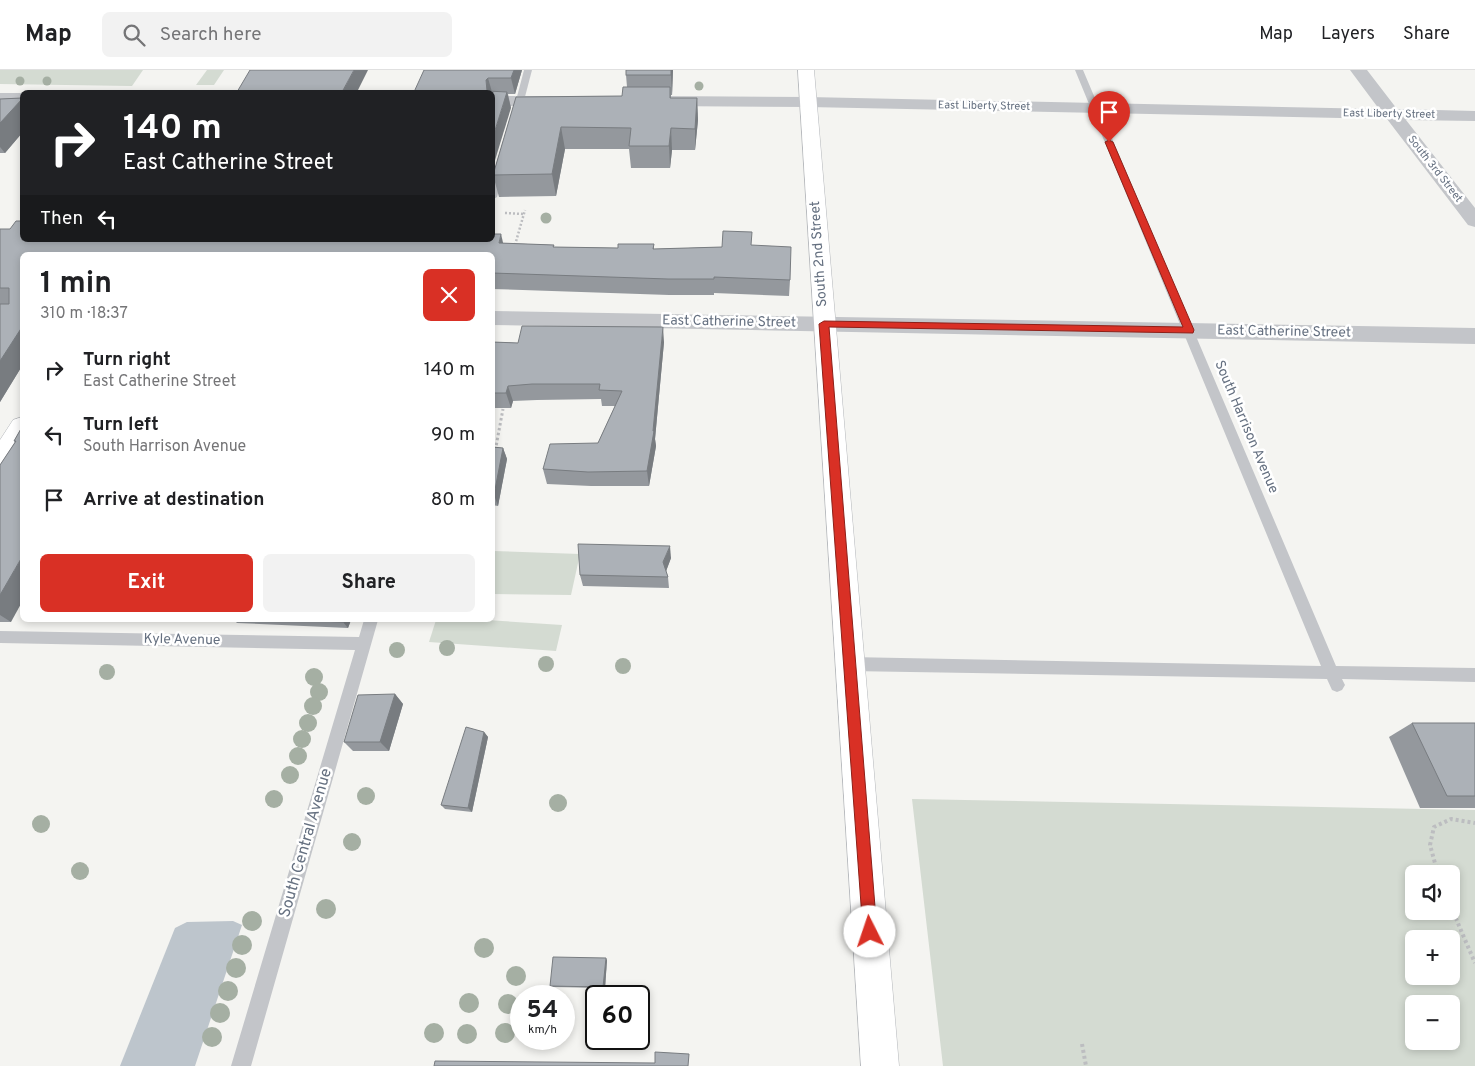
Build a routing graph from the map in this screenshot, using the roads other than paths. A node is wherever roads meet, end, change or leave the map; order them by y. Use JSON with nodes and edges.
{"nodes":[{"id":1,"x":528,"y":70,"type":"edge"},
{"id":2,"x":806,"y":70,"type":"edge"},
{"id":3,"x":1080,"y":70,"type":"edge"},
{"id":4,"x":1358,"y":70,"type":"edge"},
{"id":5,"x":0,"y":98,"type":"edge"},
{"id":6,"x":20,"y":98,"type":"edge"},
{"id":7,"x":495,"y":101,"type":"edge"},
{"id":8,"x":520,"y":101,"type":"junction"},
{"id":9,"x":570,"y":101,"type":"edge"},
{"id":10,"x":639,"y":101,"type":"edge"},
{"id":11,"x":808,"y":102,"type":"junction"},
{"id":12,"x":1095,"y":108,"type":"junction"},
{"id":13,"x":1393,"y":115,"type":"junction"},
{"id":14,"x":1475,"y":116,"type":"edge"},
{"id":15,"x":513,"y":124,"type":"edge"},
{"id":16,"x":503,"y":161,"type":"edge"},
{"id":17,"x":495,"y":187,"type":"edge"},
{"id":18,"x":1475,"y":221,"type":"edge"},
{"id":19,"x":495,"y":318,"type":"edge"},
{"id":20,"x":824,"y":324,"type":"junction"},
{"id":21,"x":1190,"y":330,"type":"junction"},
{"id":22,"x":1475,"y":336,"type":"edge"},
{"id":23,"x":20,"y":429,"type":"edge"},
{"id":24,"x":0,"y":461,"type":"edge"},
{"id":25,"x":370,"y":622,"type":"edge"},
{"id":26,"x":0,"y":637,"type":"edge"},
{"id":27,"x":364,"y":644,"type":"junction"},
{"id":28,"x":849,"y":664,"type":"junction"},
{"id":29,"x":1475,"y":675,"type":"edge"},
{"id":30,"x":1335,"y":678,"type":"junction"},
{"id":31,"x":241,"y":1066,"type":"edge"},
{"id":32,"x":880,"y":1066,"type":"edge"}],
"edges":[{"from":1,"to":8,"type":"lane"},
{"from":2,"to":11,"type":"main road","name":"South 2nd Street"},
{"from":3,"to":12,"type":"lane","name":"South Harrison Avenue"},
{"from":4,"to":13,"type":"street","name":"South 3rd Street"},
{"from":5,"to":6,"type":"street"},
{"from":7,"to":8,"type":"street"},
{"from":8,"to":9,"type":"street"},
{"from":8,"to":15,"type":"lane"},
{"from":10,"to":11,"type":"street","name":"East Liberty Street"},
{"from":11,"to":12,"type":"street","name":"East Liberty Street"},
{"from":11,"to":20,"type":"main road","name":"South 2nd Street"},
{"from":12,"to":13,"type":"street","name":"East Liberty Street"},
{"from":12,"to":21,"type":"lane","name":"South Harrison Avenue"},
{"from":13,"to":14,"type":"street","name":"East Liberty Street"},
{"from":13,"to":18,"type":"street","name":"South 3rd Street"},
{"from":16,"to":17,"type":"lane"},
{"from":19,"to":20,"type":"street","name":"East Catherine Street"},
{"from":20,"to":21,"type":"street","name":"East Catherine Street"},
{"from":20,"to":28,"type":"main road","name":"South 2nd Street"},
{"from":21,"to":22,"type":"street","name":"East Catherine Street"},
{"from":21,"to":30,"type":"lane","name":"South Harrison Avenue"},
{"from":23,"to":24,"type":"main road"},
{"from":25,"to":27,"type":"lane","name":"South Central Avenue"},
{"from":26,"to":27,"type":"lane","name":"Kyle Avenue"},
{"from":27,"to":31,"type":"lane","name":"South Central Avenue"},
{"from":28,"to":30,"type":"lane"},
{"from":28,"to":32,"type":"main road","name":"South 2nd Street"},
{"from":29,"to":30,"type":"lane"}]}
